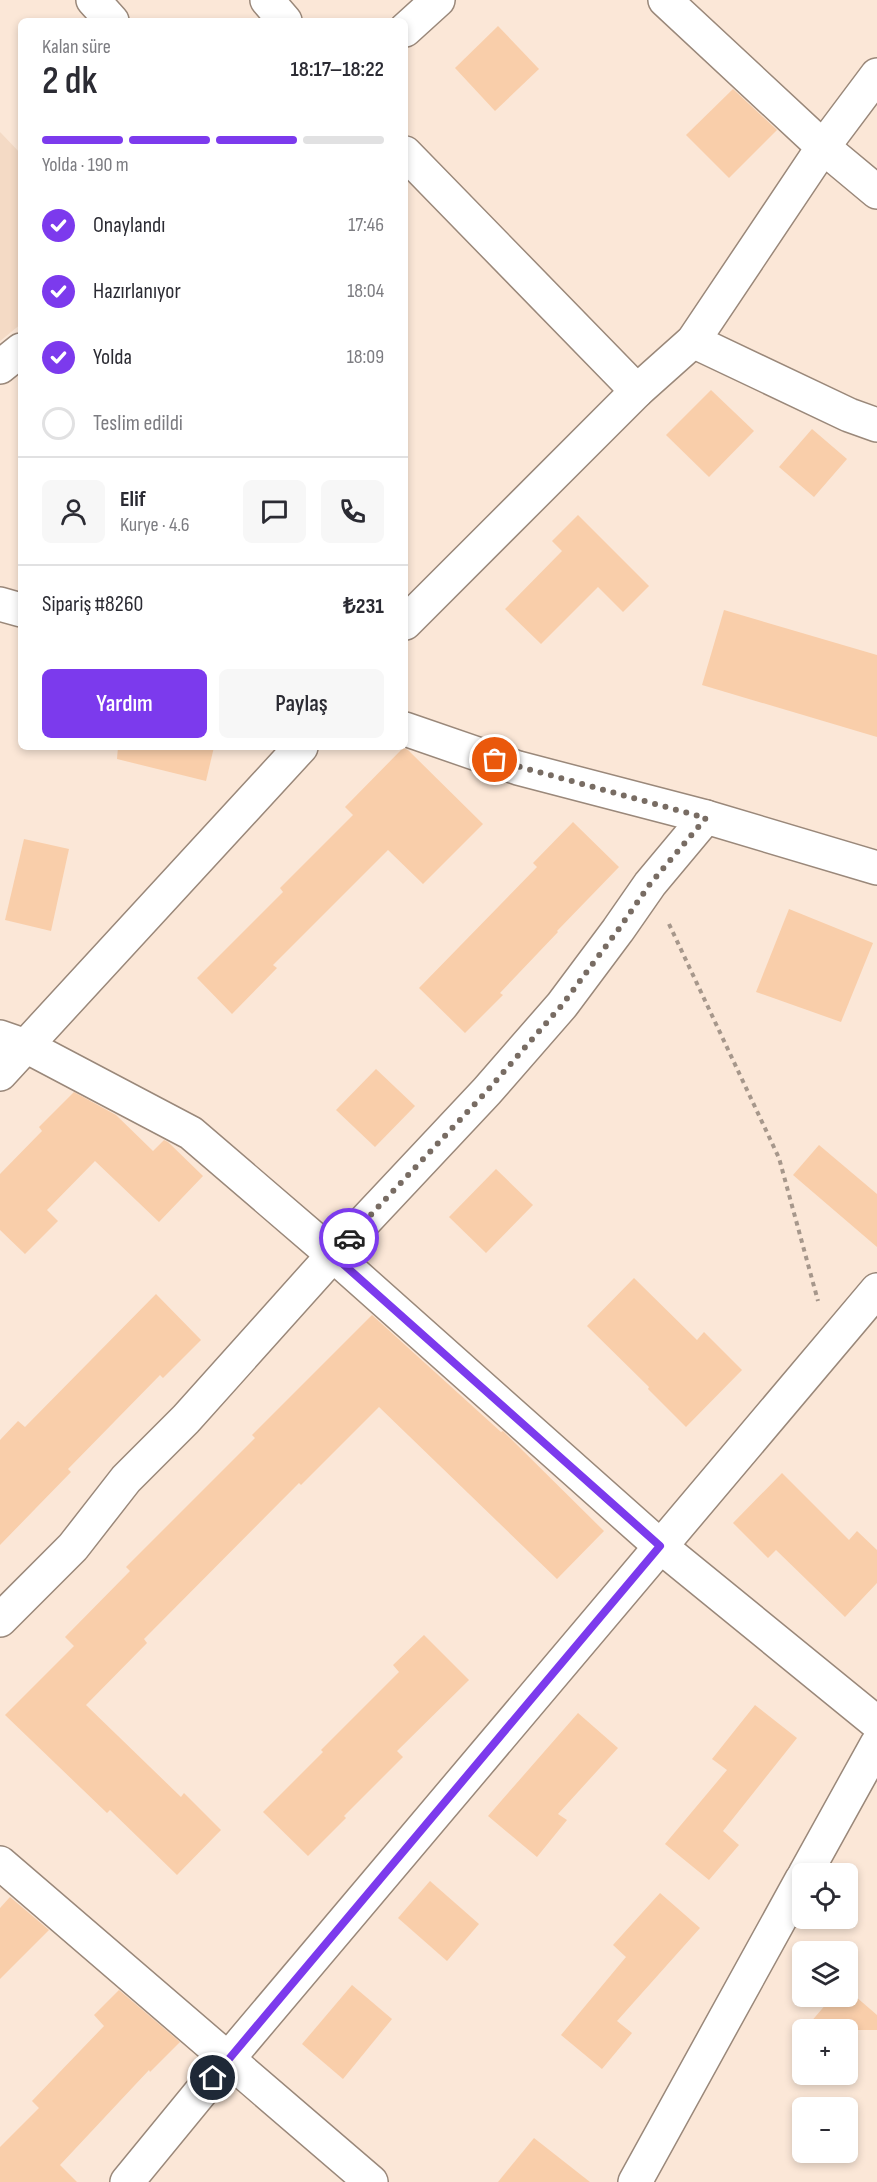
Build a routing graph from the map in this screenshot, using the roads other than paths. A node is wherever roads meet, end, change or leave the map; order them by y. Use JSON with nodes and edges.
{"nodes":[{"id":1,"x":93,"y":0,"type":"edge"},
{"id":2,"x":267,"y":0,"type":"edge"},
{"id":3,"x":438,"y":0,"type":"edge"},
{"id":4,"x":665,"y":0,"type":"edge"},
{"id":5,"x":109,"y":18,"type":"edge"},
{"id":6,"x":282,"y":18,"type":"edge"},
{"id":7,"x":408,"y":27,"type":"edge"},
{"id":8,"x":877,"y":75,"type":"edge"},
{"id":9,"x":823,"y":147,"type":"junction"},
{"id":10,"x":408,"y":156,"type":"edge"},
{"id":11,"x":877,"y":192,"type":"edge"},
{"id":12,"x":693,"y":341,"type":"junction"},
{"id":13,"x":18,"y":352,"type":"edge"},
{"id":14,"x":0,"y":367,"type":"edge"},
{"id":15,"x":637,"y":391,"type":"junction"},
{"id":16,"x":877,"y":425,"type":"edge"},
{"id":17,"x":0,"y":604,"type":"edge"},
{"id":18,"x":18,"y":609,"type":"edge"},
{"id":19,"x":408,"y":620,"type":"edge"},
{"id":20,"x":408,"y":730,"type":"edge"},
{"id":21,"x":298,"y":750,"type":"edge"},
{"id":22,"x":706,"y":818,"type":"junction"},
{"id":23,"x":877,"y":868,"type":"edge"},
{"id":24,"x":13,"y":1042,"type":"edge"},
{"id":25,"x":0,"y":1074,"type":"edge"},
{"id":26,"x":333,"y":1255,"type":"junction"},
{"id":27,"x":877,"y":1290,"type":"edge"},
{"id":28,"x":660,"y":1546,"type":"junction"},
{"id":29,"x":0,"y":1620,"type":"edge"},
{"id":30,"x":877,"y":1723,"type":"edge"},
{"id":31,"x":877,"y":1744,"type":"edge"},
{"id":32,"x":0,"y":1863,"type":"edge"},
{"id":33,"x":812,"y":1863,"type":"edge"},
{"id":34,"x":792,"y":1897,"type":"edge"},
{"id":35,"x":227,"y":2060,"type":"junction"},
{"id":36,"x":127,"y":2182,"type":"edge"},
{"id":37,"x":371,"y":2182,"type":"edge"},
{"id":38,"x":635,"y":2182,"type":"edge"}],
"edges":[{"from":1,"to":5,"type":"street"},
{"from":2,"to":6,"type":"street"},
{"from":3,"to":7,"type":"street"},
{"from":4,"to":9,"type":"street"},
{"from":8,"to":9,"type":"street"},
{"from":9,"to":11,"type":"street"},
{"from":9,"to":12,"type":"street"},
{"from":10,"to":15,"type":"street"},
{"from":12,"to":15,"type":"street"},
{"from":12,"to":16,"type":"street"},
{"from":13,"to":14,"type":"street"},
{"from":15,"to":19,"type":"street"},
{"from":17,"to":18,"type":"street"},
{"from":20,"to":22,"type":"street"},
{"from":21,"to":24,"type":"street"},
{"from":22,"to":23,"type":"street"},
{"from":22,"to":26,"type":"street"},
{"from":24,"to":25,"type":"street"},
{"from":24,"to":26,"type":"street"},
{"from":26,"to":28,"type":"street"},
{"from":26,"to":29,"type":"street"},
{"from":27,"to":28,"type":"street"},
{"from":28,"to":30,"type":"street"},
{"from":28,"to":35,"type":"street"},
{"from":31,"to":33,"type":"street"},
{"from":32,"to":35,"type":"street"},
{"from":34,"to":38,"type":"street"},
{"from":35,"to":36,"type":"street"},
{"from":35,"to":37,"type":"street"}]}
